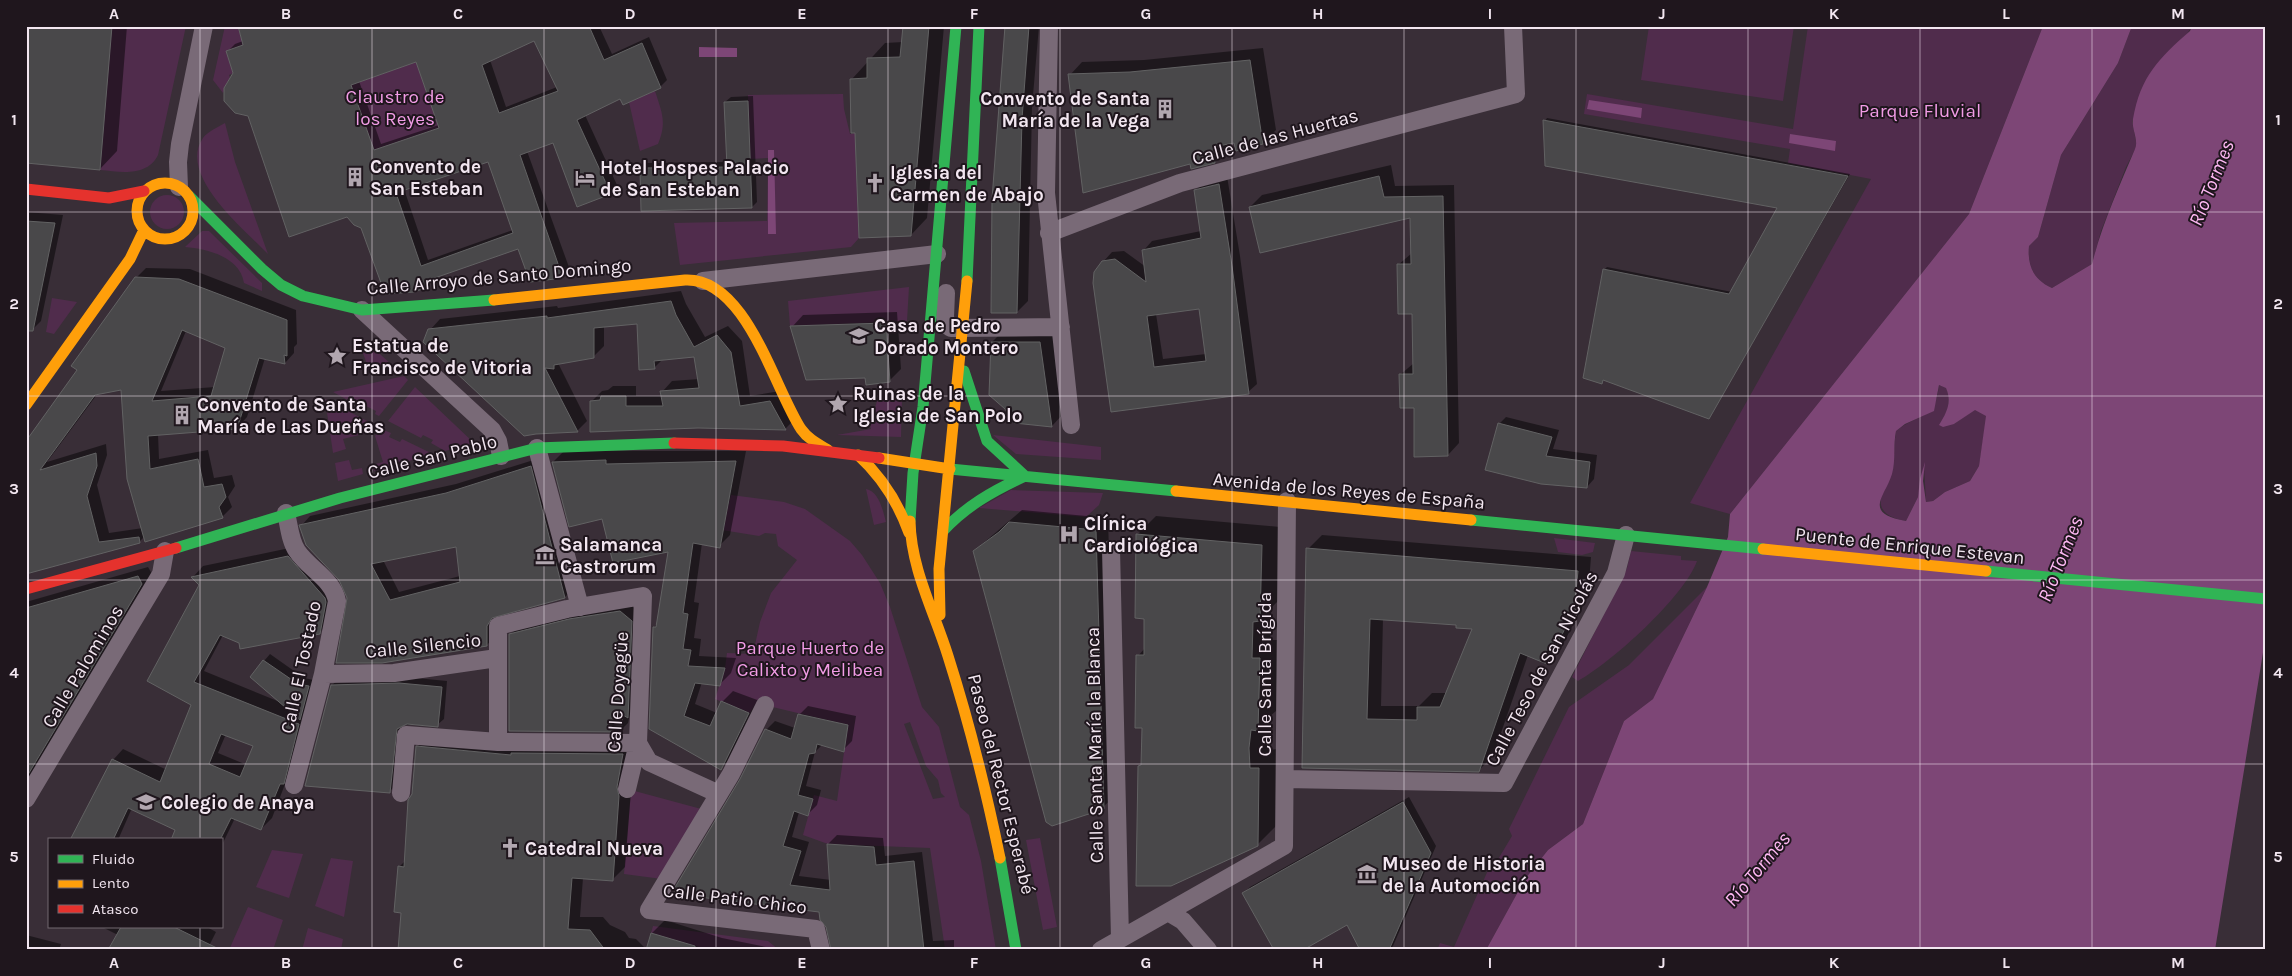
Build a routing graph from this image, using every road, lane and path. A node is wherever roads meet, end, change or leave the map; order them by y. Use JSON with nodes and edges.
{"nodes":[{"id":1,"x":204,"y":26,"type":"edge"},
{"id":2,"x":956,"y":26,"type":"edge"},
{"id":3,"x":979,"y":26,"type":"edge"},
{"id":4,"x":1049,"y":26,"type":"edge"},
{"id":5,"x":1513,"y":26,"type":"edge"},
{"id":6,"x":26,"y":189,"type":"edge"},
{"id":7,"x":144,"y":191,"type":"junction"},
{"id":8,"x":184,"y":191,"type":"junction"},
{"id":9,"x":108,"y":198,"type":"junction"},
{"id":10,"x":940,"y":220,"type":"junction"},
{"id":11,"x":141,"y":225,"type":"junction"},
{"id":12,"x":1049,"y":233,"type":"junction"},
{"id":13,"x":937,"y":254,"type":"junction"},
{"id":14,"x":703,"y":281,"type":"junction"},
{"id":15,"x":362,"y":310,"type":"junction"},
{"id":16,"x":1061,"y":327,"type":"junction"},
{"id":17,"x":963,"y":329,"type":"junction"},
{"id":18,"x":960,"y":352,"type":"junction"},
{"id":19,"x":924,"y":395,"type":"junction"},
{"id":20,"x":26,"y":405,"type":"edge"},
{"id":21,"x":1072,"y":425,"type":"dead end"},
{"id":22,"x":802,"y":430,"type":"junction"},
{"id":23,"x":928,"y":440,"type":"dead end"},
{"id":24,"x":783,"y":446,"type":"junction"},
{"id":25,"x":537,"y":448,"type":"junction"},
{"id":26,"x":828,"y":450,"type":"junction"},
{"id":27,"x":858,"y":455,"type":"junction"},
{"id":28,"x":501,"y":456,"type":"junction"},
{"id":29,"x":937,"y":456,"type":"dead end"},
{"id":30,"x":914,"y":463,"type":"junction"},
{"id":31,"x":950,"y":469,"type":"junction"},
{"id":32,"x":1025,"y":476,"type":"junction"},
{"id":33,"x":1287,"y":501,"type":"junction"},
{"id":34,"x":286,"y":513,"type":"junction"},
{"id":35,"x":943,"y":531,"type":"junction"},
{"id":36,"x":1626,"y":535,"type":"junction"},
{"id":37,"x":911,"y":538,"type":"junction"},
{"id":38,"x":1669,"y":539,"type":"joint"},
{"id":39,"x":1111,"y":549,"type":"dead end"},
{"id":40,"x":164,"y":551,"type":"junction"},
{"id":41,"x":26,"y":589,"type":"edge"},
{"id":42,"x":2266,"y":599,"type":"edge"},
{"id":43,"x":574,"y":608,"type":"junction"},
{"id":44,"x":940,"y":629,"type":"junction"},
{"id":45,"x":497,"y":658,"type":"junction"},
{"id":46,"x":324,"y":674,"type":"junction"},
{"id":47,"x":765,"y":705,"type":"dead end"},
{"id":48,"x":498,"y":742,"type":"junction"},
{"id":49,"x":638,"y":743,"type":"junction"},
{"id":50,"x":1285,"y":779,"type":"junction"},
{"id":51,"x":294,"y":785,"type":"dead end"},
{"id":52,"x":628,"y":789,"type":"dead end"},
{"id":53,"x":401,"y":793,"type":"dead end"},
{"id":54,"x":719,"y":794,"type":"junction"},
{"id":55,"x":26,"y":800,"type":"edge"},
{"id":56,"x":1168,"y":912,"type":"junction"},
{"id":57,"x":1120,"y":939,"type":"junction"},
{"id":58,"x":820,"y":950,"type":"edge"},
{"id":59,"x":1016,"y":950,"type":"edge"},
{"id":60,"x":1101,"y":950,"type":"edge"},
{"id":61,"x":1208,"y":950,"type":"edge"}],
"edges":[{"from":1,"to":8,"type":"street"},
{"from":2,"to":10,"type":"main road","name":"Paseo del Rector Esperabé"},
{"from":3,"to":17,"type":"main road","name":"Paseo del Rector Esperabé"},
{"from":4,"to":12,"type":"street"},
{"from":5,"to":12,"type":"street","name":"Calle de las Huertas"},
{"from":6,"to":9,"type":"main road"},
{"from":7,"to":8,"type":"main road"},
{"from":7,"to":9,"type":"main road"},
{"from":7,"to":11,"type":"main road"},
{"from":8,"to":11,"type":"main road"},
{"from":8,"to":15,"type":"main road","name":"Calle Arroyo de Santo Domingo"},
{"from":9,"to":11,"type":"main road"},
{"from":10,"to":13,"type":"main road","name":"Paseo del Rector Esperabé"},
{"from":10,"to":17,"type":"street","name":"Paseo del Rector Esperabé"},
{"from":11,"to":20,"type":"main road"},
{"from":12,"to":16,"type":"street"},
{"from":13,"to":14,"type":"street","name":"Calle Arroyo de Santo Domingo"},
{"from":13,"to":19,"type":"main road","name":"Paseo del Rector Esperabé"},
{"from":14,"to":15,"type":"main road","name":"Calle Arroyo de Santo Domingo"},
{"from":14,"to":22,"type":"main road"},
{"from":15,"to":28,"type":"street"},
{"from":16,"to":17,"type":"street"},
{"from":16,"to":21,"type":"street"},
{"from":17,"to":18,"type":"main road","name":"Paseo del Rector Esperabé"},
{"from":18,"to":31,"type":"main road","name":"Paseo del Rector Esperabé"},
{"from":18,"to":32,"type":"main road","name":"Paseo del Rector Esperabé"},
{"from":19,"to":23,"type":"main road","name":"Paseo del Rector Esperabé"},
{"from":19,"to":30,"type":"main road","name":"Paseo del Rector Esperabé"},
{"from":22,"to":24,"type":"main road"},
{"from":22,"to":26,"type":"main road"},
{"from":24,"to":25,"type":"main road","name":"Calle San Pablo"},
{"from":24,"to":26,"type":"main road","name":"Calle San Pablo"},
{"from":25,"to":28,"type":"main road","name":"Calle San Pablo"},
{"from":25,"to":43,"type":"street"},
{"from":26,"to":27,"type":"main road","name":"Calle San Pablo"},
{"from":27,"to":30,"type":"main road","name":"Calle San Pablo"},
{"from":27,"to":37,"type":"main road"},
{"from":28,"to":34,"type":"main road","name":"Calle San Pablo"},
{"from":29,"to":31,"type":"main road"},
{"from":30,"to":31,"type":"main road","name":"Calle San Pablo"},
{"from":30,"to":35,"type":"main road","name":"Paseo del Rector Esperabé"},
{"from":30,"to":37,"type":"main road","name":"Paseo del Rector Esperabé"},
{"from":31,"to":32,"type":"main road","name":"Avenida de los Reyes de España"},
{"from":31,"to":35,"type":"main road","name":"Paseo del Rector Esperabé"},
{"from":32,"to":33,"type":"main road","name":"Avenida de los Reyes de España"},
{"from":32,"to":35,"type":"main road"},
{"from":33,"to":36,"type":"main road","name":"Avenida de los Reyes de España"},
{"from":33,"to":50,"type":"street","name":"Calle Santa Brígida"},
{"from":34,"to":40,"type":"main road","name":"Calle San Pablo"},
{"from":34,"to":46,"type":"street","name":"Calle El Tostado"},
{"from":35,"to":44,"type":"main road","name":"Paseo del Rector Esperabé"},
{"from":36,"to":38,"type":"main road","name":"Avenida de los Reyes de España"},
{"from":36,"to":50,"type":"street","name":"Calle Teso de San Nicolás"},
{"from":37,"to":44,"type":"main road","name":"Paseo del Rector Esperabé"},
{"from":38,"to":42,"type":"main road","name":"Puente de Enrique Estevan"},
{"from":39,"to":57,"type":"street","name":"Calle Santa María la Blanca"},
{"from":40,"to":41,"type":"main road","name":"Calle San Pablo"},
{"from":40,"to":55,"type":"street","name":"Calle Palominos"},
{"from":43,"to":45,"type":"street"},
{"from":43,"to":49,"type":"street","name":"Calle Doyagüe"},
{"from":44,"to":59,"type":"main road","name":"Paseo del Rector Esperabé"},
{"from":45,"to":46,"type":"street","name":"Calle Silencio"},
{"from":45,"to":48,"type":"street"},
{"from":46,"to":51,"type":"street","name":"Calle El Tostado"},
{"from":47,"to":54,"type":"street"},
{"from":48,"to":49,"type":"street"},
{"from":48,"to":53,"type":"street"},
{"from":49,"to":52,"type":"street","name":"Calle Doyagüe"},
{"from":49,"to":54,"type":"street"},
{"from":50,"to":56,"type":"street","name":"Calle Santa Brígida"},
{"from":54,"to":58,"type":"street","name":"Calle Patio Chico"},
{"from":56,"to":57,"type":"street"},
{"from":56,"to":61,"type":"street"},
{"from":57,"to":60,"type":"street"}]}
